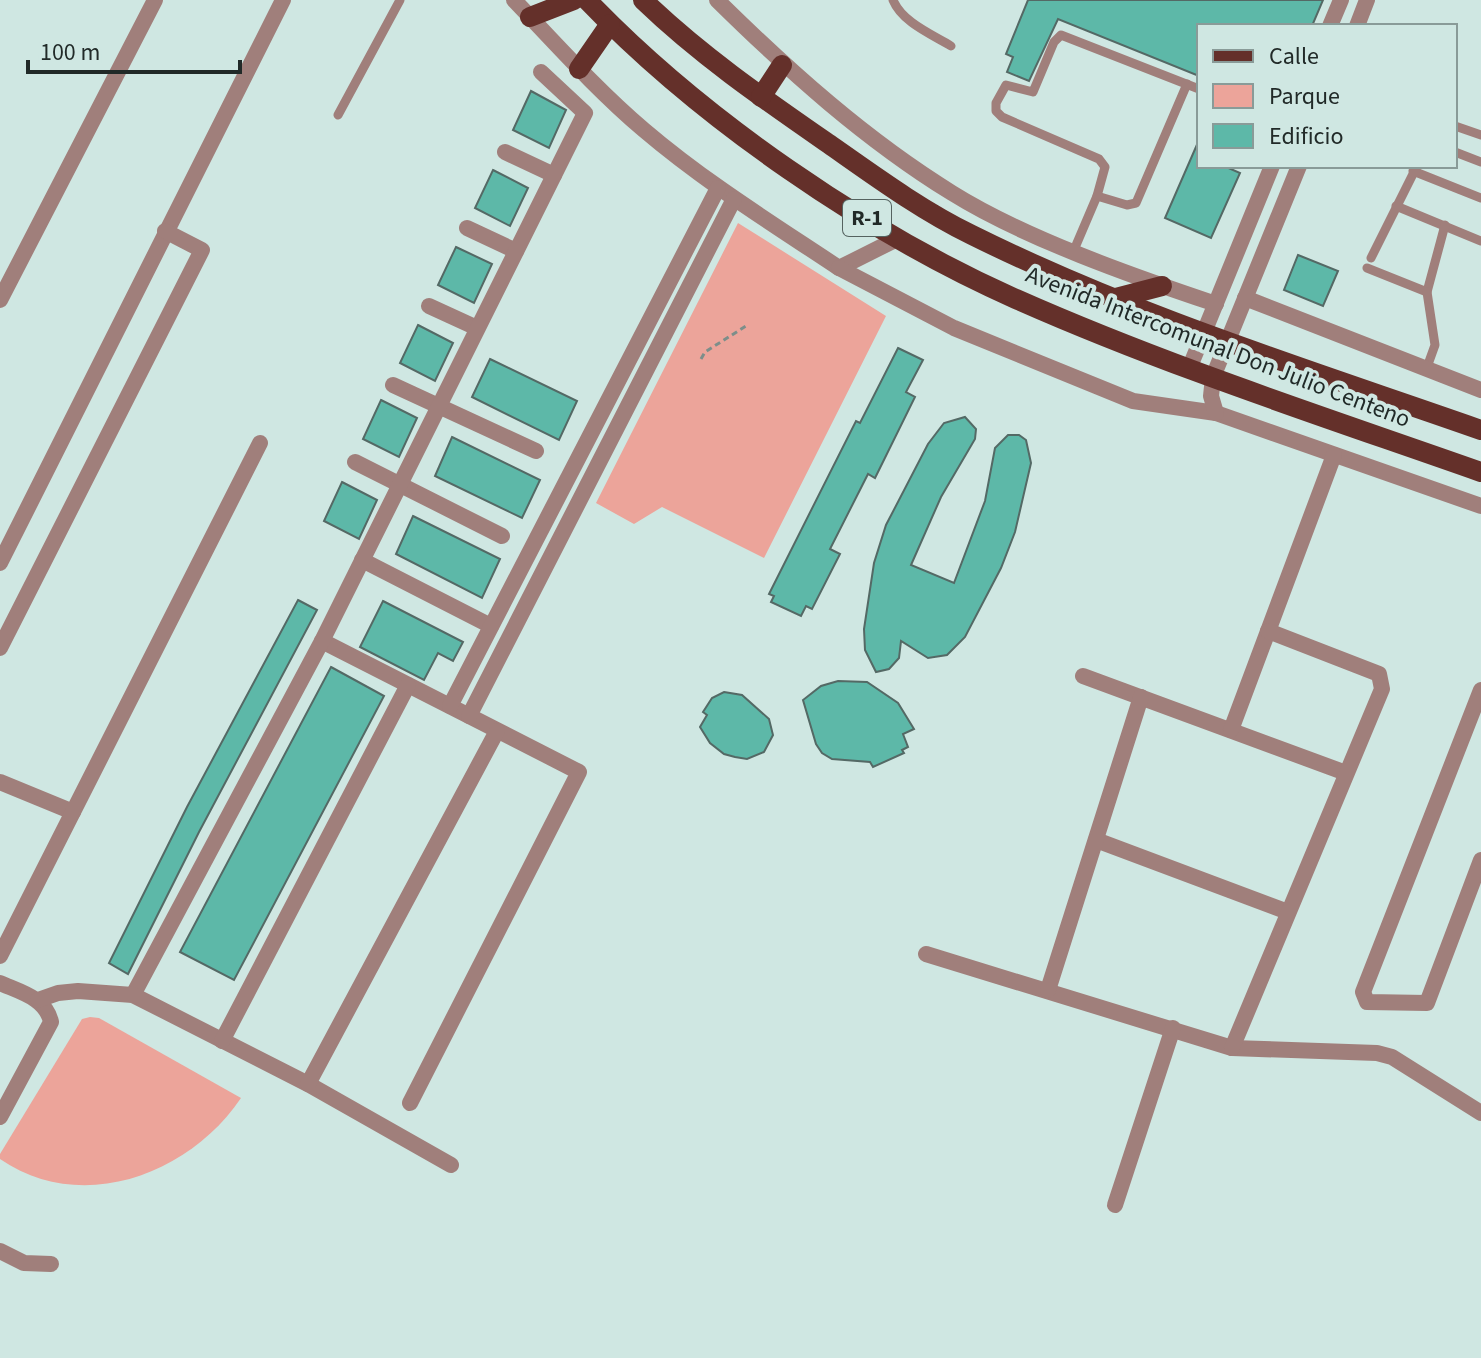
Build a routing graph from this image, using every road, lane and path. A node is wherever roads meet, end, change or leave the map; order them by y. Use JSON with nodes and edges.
{"nodes":[{"id":1,"x":155,"y":0,"type":"edge"},
{"id":2,"x":283,"y":0,"type":"edge"},
{"id":3,"x":400,"y":0,"type":"edge"},
{"id":4,"x":514,"y":0,"type":"edge"},
{"id":5,"x":574,"y":0,"type":"edge"},
{"id":6,"x":587,"y":0,"type":"edge"},
{"id":7,"x":643,"y":0,"type":"edge"},
{"id":8,"x":717,"y":0,"type":"edge"},
{"id":9,"x":893,"y":0,"type":"edge"},
{"id":10,"x":1341,"y":0,"type":"edge"},
{"id":11,"x":1367,"y":0,"type":"edge"},
{"id":12,"x":530,"y":17,"type":"junction"},
{"id":13,"x":610,"y":24,"type":"junction"},
{"id":14,"x":1331,"y":24,"type":"edge"},
{"id":15,"x":1358,"y":24,"type":"edge"},
{"id":16,"x":951,"y":46,"type":"dead end"},
{"id":17,"x":782,"y":65,"type":"junction"},
{"id":18,"x":579,"y":69,"type":"junction"},
{"id":19,"x":541,"y":72,"type":"dead end"},
{"id":20,"x":1187,"y":84,"type":"junction"},
{"id":21,"x":1197,"y":88,"type":"edge"},
{"id":22,"x":761,"y":97,"type":"junction"},
{"id":23,"x":338,"y":115,"type":"dead end"},
{"id":24,"x":1457,"y":127,"type":"edge"},
{"id":25,"x":1481,"y":135,"type":"edge"},
{"id":26,"x":505,"y":152,"type":"dead end"},
{"id":27,"x":1457,"y":153,"type":"edge"},
{"id":28,"x":1481,"y":162,"type":"edge"},
{"id":29,"x":1271,"y":168,"type":"edge"},
{"id":30,"x":1298,"y":168,"type":"edge"},
{"id":31,"x":1415,"y":169,"type":"edge"},
{"id":32,"x":554,"y":175,"type":"junction"},
{"id":33,"x":718,"y":188,"type":"junction"},
{"id":34,"x":1097,"y":196,"type":"junction"},
{"id":35,"x":1481,"y":198,"type":"edge"},
{"id":36,"x":734,"y":199,"type":"junction"},
{"id":37,"x":1396,"y":206,"type":"junction"},
{"id":38,"x":1445,"y":225,"type":"junction"},
{"id":39,"x":467,"y":228,"type":"dead end"},
{"id":40,"x":165,"y":231,"type":"junction"},
{"id":41,"x":899,"y":238,"type":"junction"},
{"id":42,"x":1481,"y":241,"type":"edge"},
{"id":43,"x":1074,"y":250,"type":"junction"},
{"id":44,"x":516,"y":251,"type":"junction"},
{"id":45,"x":839,"y":268,"type":"junction"},
{"id":46,"x":1162,"y":286,"type":"junction"},
{"id":47,"x":1427,"y":292,"type":"junction"},
{"id":48,"x":1116,"y":298,"type":"junction"},
{"id":49,"x":1245,"y":298,"type":"junction"},
{"id":50,"x":0,"y":300,"type":"edge"},
{"id":51,"x":1216,"y":304,"type":"junction"},
{"id":52,"x":429,"y":306,"type":"dead end"},
{"id":53,"x":746,"y":326,"type":"dead end"},
{"id":54,"x":477,"y":328,"type":"junction"},
{"id":55,"x":1204,"y":333,"type":"junction"},
{"id":56,"x":1228,"y":341,"type":"junction"},
{"id":57,"x":701,"y":359,"type":"dead end"},
{"id":58,"x":1189,"y":369,"type":"junction"},
{"id":59,"x":1425,"y":371,"type":"junction"},
{"id":60,"x":1213,"y":377,"type":"junction"},
{"id":61,"x":393,"y":385,"type":"dead end"},
{"id":62,"x":1481,"y":390,"type":"edge"},
{"id":63,"x":438,"y":407,"type":"junction"},
{"id":64,"x":1216,"y":413,"type":"junction"},
{"id":65,"x":1481,"y":430,"type":"edge"},
{"id":66,"x":260,"y":443,"type":"dead end"},
{"id":67,"x":536,"y":451,"type":"dead end"},
{"id":68,"x":1334,"y":455,"type":"junction"},
{"id":69,"x":355,"y":462,"type":"dead end"},
{"id":70,"x":1481,"y":472,"type":"edge"},
{"id":71,"x":569,"y":475,"type":"junction"},
{"id":72,"x":400,"y":484,"type":"junction"},
{"id":73,"x":587,"y":484,"type":"junction"},
{"id":74,"x":1481,"y":506,"type":"edge"},
{"id":75,"x":502,"y":536,"type":"dead end"},
{"id":76,"x":362,"y":560,"type":"junction"},
{"id":77,"x":0,"y":563,"type":"edge"},
{"id":78,"x":491,"y":626,"type":"junction"},
{"id":79,"x":1268,"y":631,"type":"junction"},
{"id":80,"x":322,"y":641,"type":"junction"},
{"id":81,"x":0,"y":648,"type":"edge"},
{"id":82,"x":1083,"y":676,"type":"dead end"},
{"id":83,"x":408,"y":685,"type":"junction"},
{"id":84,"x":1481,"y":690,"type":"edge"},
{"id":85,"x":1141,"y":697,"type":"junction"},
{"id":86,"x":450,"y":706,"type":"junction"},
{"id":87,"x":469,"y":716,"type":"junction"},
{"id":88,"x":1231,"y":730,"type":"junction"},
{"id":89,"x":497,"y":731,"type":"junction"},
{"id":90,"x":1346,"y":773,"type":"junction"},
{"id":91,"x":0,"y":782,"type":"edge"},
{"id":92,"x":73,"y":812,"type":"junction"},
{"id":93,"x":1096,"y":840,"type":"junction"},
{"id":94,"x":1481,"y":860,"type":"edge"},
{"id":95,"x":1288,"y":912,"type":"junction"},
{"id":96,"x":926,"y":954,"type":"dead end"},
{"id":97,"x":0,"y":956,"type":"edge"},
{"id":98,"x":0,"y":983,"type":"edge"},
{"id":99,"x":1048,"y":990,"type":"junction"},
{"id":100,"x":133,"y":995,"type":"junction"},
{"id":101,"x":38,"y":1000,"type":"junction"},
{"id":102,"x":1173,"y":1028,"type":"junction"},
{"id":103,"x":222,"y":1041,"type":"junction"},
{"id":104,"x":1232,"y":1048,"type":"junction"},
{"id":105,"x":308,"y":1084,"type":"junction"},
{"id":106,"x":410,"y":1103,"type":"dead end"},
{"id":107,"x":1478,"y":1116,"type":"edge"},
{"id":108,"x":0,"y":1117,"type":"edge"},
{"id":109,"x":451,"y":1165,"type":"dead end"},
{"id":110,"x":1115,"y":1205,"type":"dead end"},
{"id":111,"x":0,"y":1251,"type":"edge"},
{"id":112,"x":51,"y":1264,"type":"dead end"}],
"edges":[{"from":1,"to":50,"type":"street"},
{"from":2,"to":40,"type":"street"},
{"from":3,"to":23,"type":"lane"},
{"from":4,"to":12,"type":"street"},
{"from":5,"to":12,"type":"main road"},
{"from":6,"to":13,"type":"main road","name":"Avenida Intercomunal Don Julio Centeno","number":"R-1"},
{"from":7,"to":22,"type":"main road","name":"Avenida Intercomunal Don Julio Centeno","number":"R-1"},
{"from":8,"to":17,"type":"street","name":"Avenida Intercomunal Don Julio Centeno"},
{"from":9,"to":16,"type":"lane"},
{"from":10,"to":14,"type":"street"},
{"from":11,"to":15,"type":"street"},
{"from":12,"to":18,"type":"street"},
{"from":13,"to":18,"type":"main road"},
{"from":13,"to":41,"type":"main road","name":"Avenida Intercomunal Don Julio Centeno","number":"R-1"},
{"from":17,"to":22,"type":"main road"},
{"from":17,"to":43,"type":"street","name":"Avenida Intercomunal Don Julio Centeno"},
{"from":18,"to":33,"type":"street"},
{"from":19,"to":32,"type":"street"},
{"from":20,"to":21,"type":"lane"},
{"from":20,"to":34,"type":"lane"},
{"from":20,"to":34,"type":"lane"},
{"from":22,"to":48,"type":"main road","name":"Avenida Intercomunal Don Julio Centeno","number":"R-1"},
{"from":24,"to":25,"type":"lane"},
{"from":26,"to":32,"type":"street"},
{"from":27,"to":28,"type":"lane"},
{"from":29,"to":51,"type":"street"},
{"from":30,"to":49,"type":"street"},
{"from":31,"to":35,"type":"lane"},
{"from":31,"to":37,"type":"lane"},
{"from":32,"to":44,"type":"street"},
{"from":33,"to":36,"type":"street"},
{"from":33,"to":71,"type":"street"},
{"from":34,"to":43,"type":"lane"},
{"from":36,"to":45,"type":"street"},
{"from":36,"to":73,"type":"street"},
{"from":37,"to":38,"type":"lane"},
{"from":37,"to":47,"type":"lane"},
{"from":38,"to":42,"type":"lane"},
{"from":38,"to":47,"type":"lane"},
{"from":39,"to":44,"type":"street"},
{"from":40,"to":77,"type":"street"},
{"from":40,"to":81,"type":"street"},
{"from":41,"to":45,"type":"street"},
{"from":41,"to":58,"type":"main road","name":"Avenida Intercomunal Don Julio Centeno","number":"R-1"},
{"from":43,"to":46,"type":"street","name":"Avenida Intercomunal Don Julio Centeno"},
{"from":44,"to":54,"type":"street"},
{"from":45,"to":64,"type":"street"},
{"from":46,"to":48,"type":"main road"},
{"from":46,"to":51,"type":"street","name":"Avenida Intercomunal Don Julio Centeno"},
{"from":47,"to":59,"type":"lane"},
{"from":48,"to":55,"type":"main road","name":"Avenida Intercomunal Don Julio Centeno","number":"R-1"},
{"from":49,"to":56,"type":"street"},
{"from":49,"to":59,"type":"street"},
{"from":51,"to":55,"type":"street"},
{"from":52,"to":54,"type":"street"},
{"from":53,"to":57,"type":"path"},
{"from":54,"to":63,"type":"street"},
{"from":55,"to":56,"type":"main road","name":"Avenida Intercomunal Don Julio Centeno","number":"R-1"},
{"from":55,"to":58,"type":"street"},
{"from":56,"to":60,"type":"street"},
{"from":56,"to":65,"type":"main road","name":"Avenida Intercomunal Don Julio Centeno","number":"R-1"},
{"from":58,"to":60,"type":"main road","name":"Avenida Intercomunal Don Julio Centeno","number":"R-1"},
{"from":59,"to":62,"type":"street"},
{"from":60,"to":64,"type":"street"},
{"from":60,"to":70,"type":"main road","name":"Avenida Intercomunal Don Julio Centeno","number":"R-1"},
{"from":61,"to":63,"type":"street"},
{"from":63,"to":67,"type":"street"},
{"from":63,"to":72,"type":"street"},
{"from":64,"to":68,"type":"street"},
{"from":66,"to":92,"type":"street"},
{"from":68,"to":74,"type":"street"},
{"from":68,"to":79,"type":"street"},
{"from":69,"to":72,"type":"street"},
{"from":71,"to":73,"type":"street"},
{"from":71,"to":78,"type":"street"},
{"from":72,"to":75,"type":"street"},
{"from":72,"to":76,"type":"street"},
{"from":73,"to":87,"type":"street"},
{"from":76,"to":78,"type":"street"},
{"from":76,"to":80,"type":"street"},
{"from":78,"to":86,"type":"street"},
{"from":79,"to":88,"type":"street"},
{"from":79,"to":90,"type":"street"},
{"from":80,"to":83,"type":"street"},
{"from":80,"to":100,"type":"street"},
{"from":82,"to":85,"type":"street"},
{"from":83,"to":86,"type":"street"},
{"from":83,"to":103,"type":"street"},
{"from":84,"to":94,"type":"street"},
{"from":85,"to":88,"type":"street"},
{"from":85,"to":93,"type":"street"},
{"from":86,"to":87,"type":"street"},
{"from":87,"to":89,"type":"street"},
{"from":88,"to":90,"type":"street"},
{"from":89,"to":105,"type":"street"},
{"from":89,"to":106,"type":"street"},
{"from":90,"to":95,"type":"street"},
{"from":91,"to":92,"type":"street"},
{"from":92,"to":97,"type":"street"},
{"from":93,"to":95,"type":"street"},
{"from":93,"to":99,"type":"street"},
{"from":95,"to":104,"type":"street"},
{"from":96,"to":99,"type":"street"},
{"from":98,"to":101,"type":"street"},
{"from":99,"to":102,"type":"street"},
{"from":100,"to":101,"type":"street"},
{"from":100,"to":103,"type":"street"},
{"from":101,"to":108,"type":"street"},
{"from":102,"to":104,"type":"street"},
{"from":102,"to":110,"type":"street"},
{"from":103,"to":105,"type":"street"},
{"from":104,"to":107,"type":"street"},
{"from":105,"to":109,"type":"street"},
{"from":111,"to":112,"type":"street"}]}
